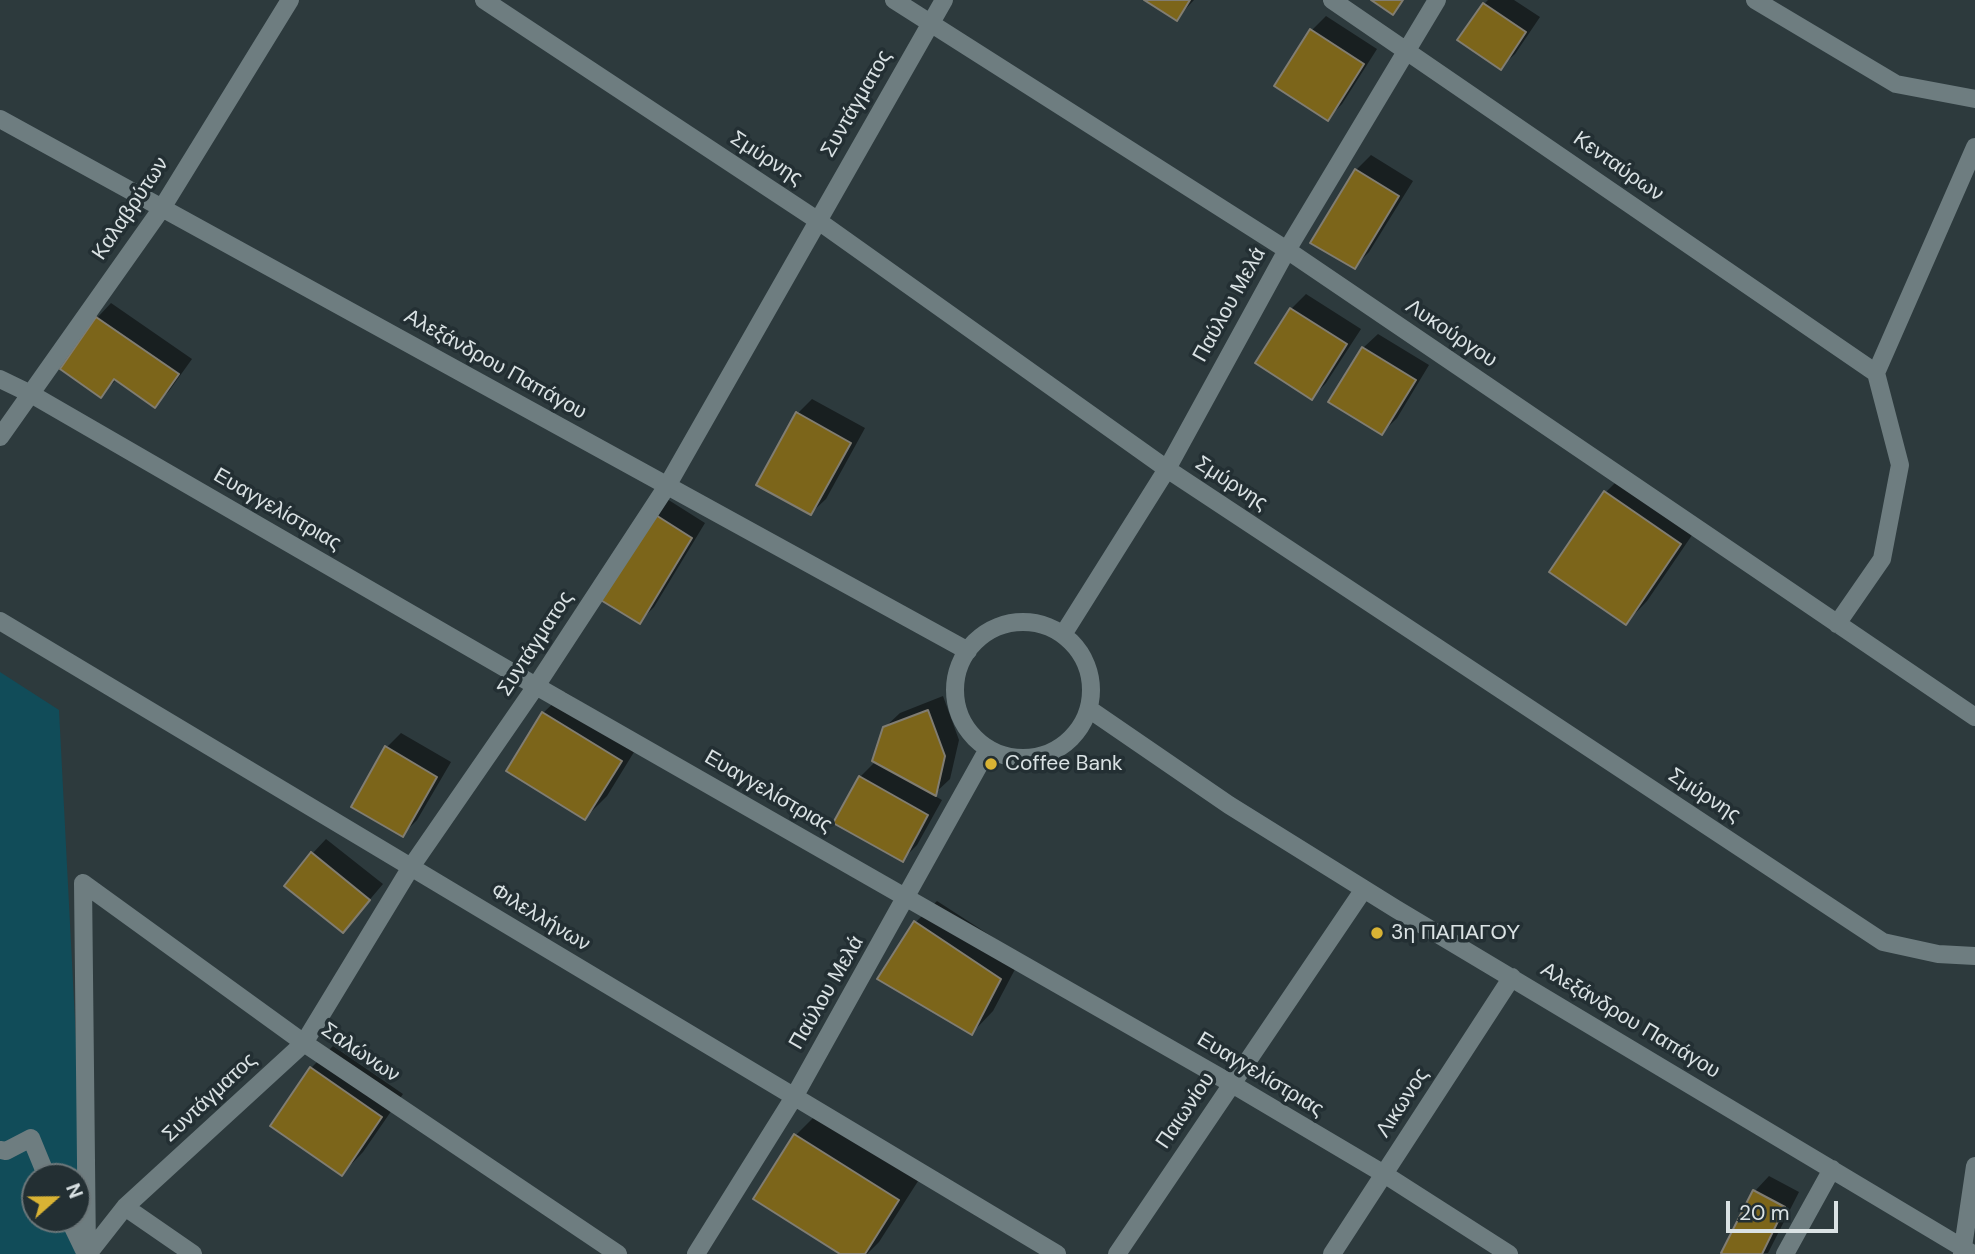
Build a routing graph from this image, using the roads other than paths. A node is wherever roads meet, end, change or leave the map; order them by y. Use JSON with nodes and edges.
{"nodes":[{"id":1,"x":290,"y":0,"type":"edge"},
{"id":2,"x":484,"y":0,"type":"edge"},
{"id":3,"x":894,"y":0,"type":"edge"},
{"id":4,"x":944,"y":0,"type":"edge"},
{"id":5,"x":1332,"y":0,"type":"edge"},
{"id":6,"x":1437,"y":0,"type":"edge"},
{"id":7,"x":1755,"y":0,"type":"edge"},
{"id":8,"x":929,"y":22,"type":"junction"},
{"id":9,"x":1408,"y":50,"type":"junction"},
{"id":10,"x":1975,"y":99,"type":"edge"},
{"id":11,"x":0,"y":119,"type":"edge"},
{"id":12,"x":1975,"y":147,"type":"edge"},
{"id":13,"x":162,"y":208,"type":"junction"},
{"id":14,"x":817,"y":220,"type":"junction"},
{"id":15,"x":1287,"y":250,"type":"junction"},
{"id":16,"x":1876,"y":373,"type":"junction"},
{"id":17,"x":0,"y":379,"type":"edge"},
{"id":18,"x":31,"y":394,"type":"junction"},
{"id":19,"x":0,"y":437,"type":"edge"},
{"id":20,"x":1167,"y":469,"type":"junction"},
{"id":21,"x":667,"y":485,"type":"junction"},
{"id":22,"x":0,"y":621,"type":"edge"},
{"id":23,"x":1837,"y":624,"type":"junction"},
{"id":24,"x":1064,"y":633,"type":"junction"},
{"id":25,"x":968,"y":651,"type":"junction"},
{"id":26,"x":536,"y":686,"type":"junction"},
{"id":27,"x":1089,"y":709,"type":"junction"},
{"id":28,"x":1975,"y":717,"type":"edge"},
{"id":29,"x":988,"y":749,"type":"junction"},
{"id":30,"x":411,"y":867,"type":"junction"},
{"id":31,"x":1364,"y":889,"type":"junction"},
{"id":32,"x":908,"y":897,"type":"junction"},
{"id":33,"x":1975,"y":956,"type":"edge"},
{"id":34,"x":1512,"y":977,"type":"junction"},
{"id":35,"x":304,"y":1043,"type":"junction"},
{"id":36,"x":1232,"y":1084,"type":"junction"},
{"id":37,"x":794,"y":1097,"type":"junction"},
{"id":38,"x":0,"y":1150,"type":"edge"},
{"id":39,"x":41,"y":1163,"type":"edge"},
{"id":40,"x":1975,"y":1166,"type":"edge"},
{"id":41,"x":1832,"y":1169,"type":"junction"},
{"id":42,"x":1384,"y":1174,"type":"junction"},
{"id":43,"x":1972,"y":1204,"type":"edge"},
{"id":44,"x":125,"y":1207,"type":"junction"},
{"id":45,"x":76,"y":1233,"type":"edge"},
{"id":46,"x":1966,"y":1252,"type":"edge"},
{"id":47,"x":87,"y":1254,"type":"edge"},
{"id":48,"x":193,"y":1254,"type":"edge"},
{"id":49,"x":618,"y":1254,"type":"edge"},
{"id":50,"x":695,"y":1254,"type":"edge"},
{"id":51,"x":1057,"y":1254,"type":"edge"},
{"id":52,"x":1116,"y":1254,"type":"edge"},
{"id":53,"x":1332,"y":1254,"type":"edge"},
{"id":54,"x":1509,"y":1254,"type":"edge"},
{"id":55,"x":1785,"y":1254,"type":"edge"}],
"edges":[{"from":1,"to":13,"type":"street","name":"Καλαβρύτων"},
{"from":2,"to":14,"type":"street","name":"Σμύρνης"},
{"from":3,"to":8,"type":"street","name":"Λυκούργου"},
{"from":4,"to":8,"type":"street","name":"Συντάγματος"},
{"from":5,"to":9,"type":"street","name":"Κενταύρων"},
{"from":6,"to":9,"type":"street","name":"Παύλου Μελά"},
{"from":7,"to":10,"type":"street"},
{"from":8,"to":14,"type":"street","name":"Συντάγματος"},
{"from":8,"to":15,"type":"street","name":"Λυκούργου"},
{"from":9,"to":15,"type":"street","name":"Παύλου Μελά"},
{"from":9,"to":16,"type":"street","name":"Κενταύρων"},
{"from":11,"to":13,"type":"street","name":"Αλεξάνδρου Παπάγου"},
{"from":12,"to":16,"type":"street"},
{"from":13,"to":18,"type":"street","name":"Καλαβρύτων"},
{"from":13,"to":21,"type":"street","name":"Αλεξάνδρου Παπάγου"},
{"from":14,"to":20,"type":"street","name":"Σμύρνης"},
{"from":14,"to":21,"type":"street","name":"Συντάγματος"},
{"from":15,"to":20,"type":"street","name":"Παύλου Μελά"},
{"from":15,"to":23,"type":"street","name":"Λυκούργου"},
{"from":16,"to":23,"type":"street"},
{"from":17,"to":18,"type":"street","name":"Ευαγγελίστριας"},
{"from":18,"to":19,"type":"street","name":"Καλαβρύτων"},
{"from":18,"to":26,"type":"street","name":"Ευαγγελίστριας"},
{"from":20,"to":24,"type":"street","name":"Παύλου Μελά"},
{"from":20,"to":33,"type":"street","name":"Σμύρνης"},
{"from":21,"to":25,"type":"street","name":"Αλεξάνδρου Παπάγου"},
{"from":21,"to":26,"type":"street","name":"Συντάγματος"},
{"from":22,"to":30,"type":"street","name":"Φιλελλήνων"},
{"from":23,"to":28,"type":"street","name":"Λυκούργου"},
{"from":24,"to":25,"type":"street"},
{"from":24,"to":27,"type":"street"},
{"from":25,"to":29,"type":"street"},
{"from":26,"to":30,"type":"street","name":"Συντάγματος"},
{"from":26,"to":32,"type":"street","name":"Ευαγγελίστριας"},
{"from":27,"to":29,"type":"street"},
{"from":27,"to":31,"type":"street","name":"Αλεξάνδρου Παπάγου"},
{"from":29,"to":32,"type":"street","name":"Παύλου Μελά"},
{"from":30,"to":35,"type":"street","name":"Συντάγματος"},
{"from":30,"to":37,"type":"street","name":"Φιλελλήνων"},
{"from":31,"to":34,"type":"street","name":"Αλεξάνδρου Παπάγου"},
{"from":31,"to":36,"type":"street","name":"Παιωνίου"},
{"from":32,"to":36,"type":"street","name":"Ευαγγελίστριας"},
{"from":32,"to":37,"type":"street","name":"Παύλου Μελά"},
{"from":34,"to":41,"type":"street","name":"Αλεξάνδρου Παπάγου"},
{"from":34,"to":42,"type":"street","name":"Λικωνος"},
{"from":35,"to":44,"type":"street","name":"Συντάγματος"},
{"from":35,"to":47,"type":"street","name":"Σαλώνων"},
{"from":35,"to":49,"type":"street","name":"Σαλώνων"},
{"from":36,"to":42,"type":"street","name":"Ευαγγελίστριας"},
{"from":36,"to":52,"type":"street","name":"Παιωνίου"},
{"from":37,"to":50,"type":"street","name":"Παύλου Μελά"},
{"from":37,"to":51,"type":"street","name":"Φιλελλήνων"},
{"from":38,"to":39,"type":"street"},
{"from":40,"to":43,"type":"street"},
{"from":41,"to":46,"type":"street","name":"Αλεξάνδρου Παπάγου"},
{"from":41,"to":55,"type":"street"},
{"from":42,"to":53,"type":"street","name":"Λικωνος"},
{"from":42,"to":54,"type":"street","name":"Ευαγγελίστριας"},
{"from":43,"to":46,"type":"street"},
{"from":44,"to":47,"type":"street","name":"Συντάγματος"},
{"from":44,"to":48,"type":"street"},
{"from":45,"to":47,"type":"street"}]}
